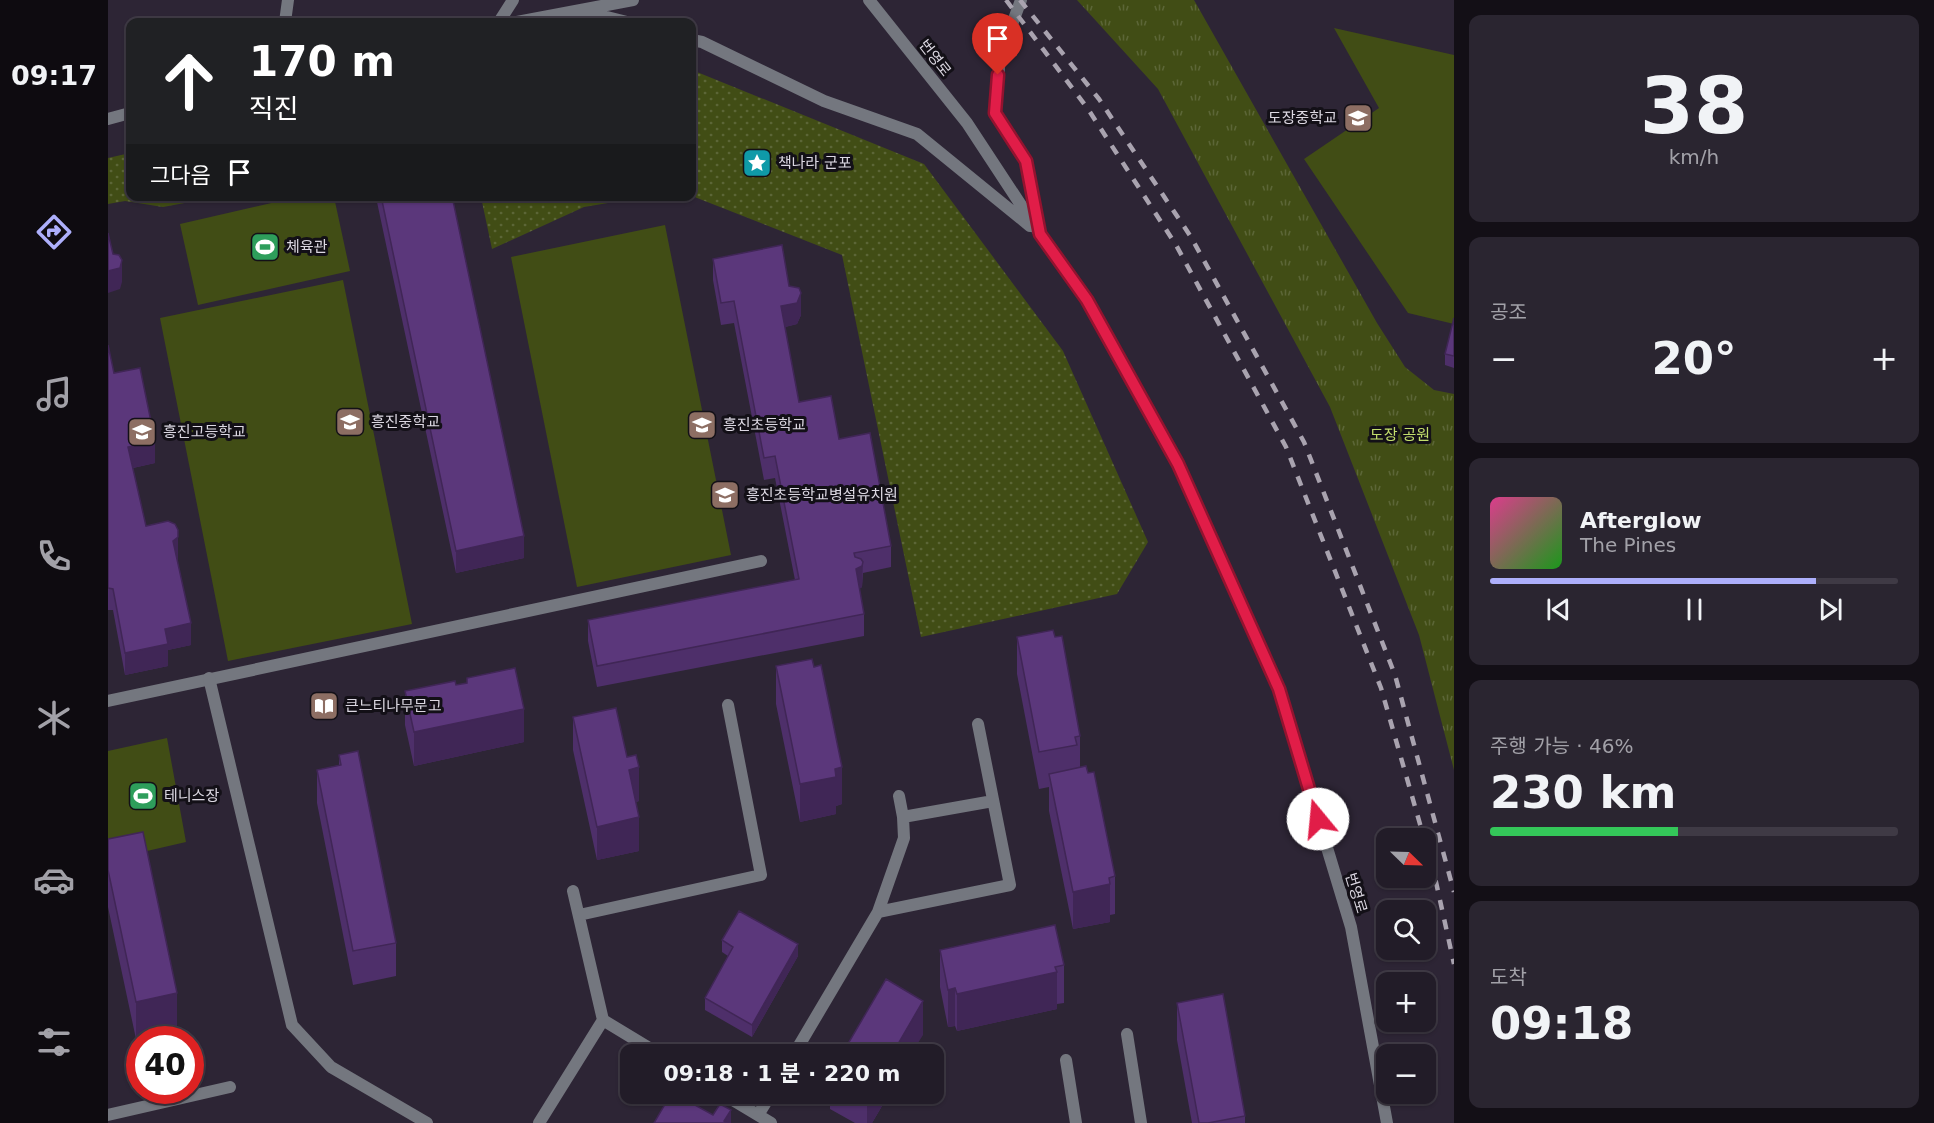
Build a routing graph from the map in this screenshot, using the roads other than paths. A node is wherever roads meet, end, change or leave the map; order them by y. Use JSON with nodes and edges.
{"nodes":[{"id":1,"x":288,"y":0,"type":"edge"},
{"id":2,"x":513,"y":0,"type":"edge"},
{"id":3,"x":633,"y":0,"type":"edge"},
{"id":4,"x":869,"y":0,"type":"edge"},
{"id":5,"x":1021,"y":0,"type":"edge"},
{"id":6,"x":583,"y":11,"type":"junction"},
{"id":7,"x":286,"y":18,"type":"edge"},
{"id":8,"x":502,"y":18,"type":"edge"},
{"id":9,"x":541,"y":18,"type":"edge"},
{"id":10,"x":611,"y":18,"type":"edge"},
{"id":11,"x":696,"y":41,"type":"edge"},
{"id":12,"x":126,"y":114,"type":"edge"},
{"id":13,"x":108,"y":119,"type":"edge"},
{"id":14,"x":1040,"y":234,"type":"junction"},
{"id":15,"x":761,"y":561,"type":"dead end"},
{"id":16,"x":209,"y":678,"type":"junction"},
{"id":17,"x":108,"y":701,"type":"edge"},
{"id":18,"x":728,"y":705,"type":"dead end"},
{"id":19,"x":978,"y":724,"type":"dead end"},
{"id":20,"x":898,"y":796,"type":"dead end"},
{"id":21,"x":993,"y":801,"type":"junction"},
{"id":22,"x":903,"y":817,"type":"junction"},
{"id":23,"x":573,"y":891,"type":"dead end"},
{"id":24,"x":878,"y":912,"type":"junction"},
{"id":25,"x":579,"y":915,"type":"junction"},
{"id":26,"x":603,"y":1020,"type":"junction"},
{"id":27,"x":1127,"y":1034,"type":"dead end"},
{"id":28,"x":643,"y":1044,"type":"edge"},
{"id":29,"x":800,"y":1044,"type":"edge"},
{"id":30,"x":1066,"y":1060,"type":"dead end"},
{"id":31,"x":230,"y":1087,"type":"dead end"},
{"id":32,"x":740,"y":1104,"type":"edge"},
{"id":33,"x":765,"y":1104,"type":"edge"},
{"id":34,"x":108,"y":1114,"type":"edge"},
{"id":35,"x":758,"y":1115,"type":"junction"},
{"id":36,"x":427,"y":1123,"type":"edge"},
{"id":37,"x":539,"y":1123,"type":"edge"},
{"id":38,"x":771,"y":1123,"type":"edge"},
{"id":39,"x":1077,"y":1123,"type":"edge"},
{"id":40,"x":1141,"y":1123,"type":"edge"},
{"id":41,"x":1387,"y":1123,"type":"edge"}],
"edges":[{"from":1,"to":7,"type":"street"},
{"from":2,"to":8,"type":"street"},
{"from":3,"to":6,"type":"street"},
{"from":4,"to":14,"type":"street","name":"번영로"},
{"from":5,"to":14,"type":"street"},
{"from":6,"to":9,"type":"street"},
{"from":6,"to":10,"type":"street"},
{"from":11,"to":14,"type":"street"},
{"from":12,"to":13,"type":"street"},
{"from":14,"to":41,"type":"street","name":"번영로"},
{"from":15,"to":16,"type":"street"},
{"from":16,"to":17,"type":"street"},
{"from":16,"to":36,"type":"street"},
{"from":18,"to":25,"type":"street"},
{"from":19,"to":21,"type":"street"},
{"from":20,"to":22,"type":"street"},
{"from":21,"to":22,"type":"street"},
{"from":21,"to":24,"type":"street"},
{"from":22,"to":24,"type":"street"},
{"from":23,"to":25,"type":"street"},
{"from":24,"to":29,"type":"street"},
{"from":25,"to":26,"type":"street"},
{"from":26,"to":28,"type":"street"},
{"from":26,"to":37,"type":"street"},
{"from":27,"to":40,"type":"street"},
{"from":30,"to":39,"type":"street"},
{"from":31,"to":34,"type":"street"},
{"from":32,"to":35,"type":"street"},
{"from":33,"to":35,"type":"street"},
{"from":35,"to":38,"type":"street"}]}
